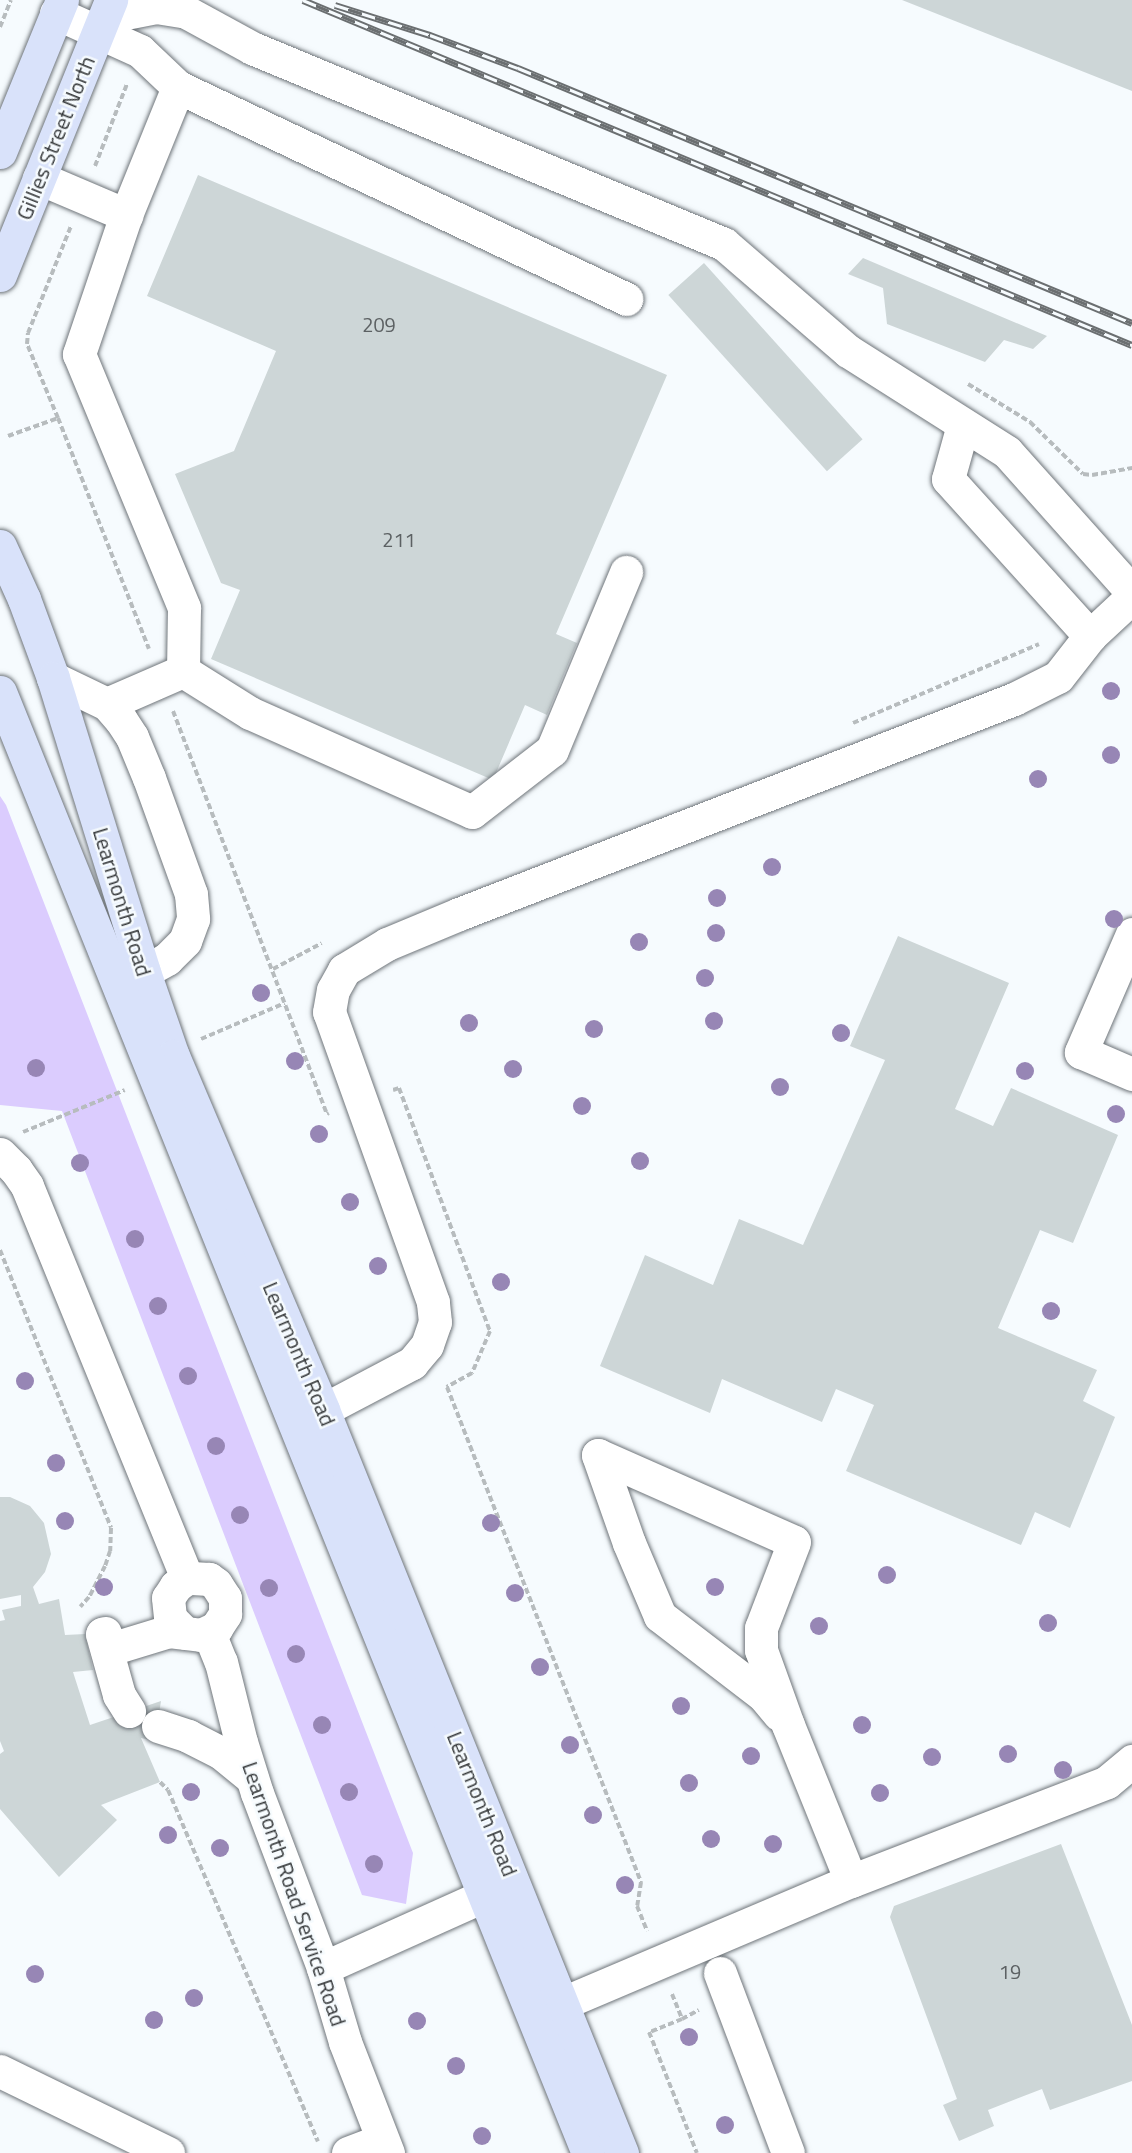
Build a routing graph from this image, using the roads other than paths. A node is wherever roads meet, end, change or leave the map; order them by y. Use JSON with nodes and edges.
{"nodes":[{"id":1,"x":59,"y":7,"type":"edge"},
{"id":2,"x":105,"y":16,"type":"edge"},
{"id":3,"x":178,"y":87,"type":"junction"},
{"id":4,"x":0,"y":152,"type":"edge"},
{"id":5,"x":39,"y":178,"type":"junction"},
{"id":6,"x":126,"y":215,"type":"junction"},
{"id":7,"x":0,"y":275,"type":"edge"},
{"id":8,"x":626,"y":299,"type":"dead end"},
{"id":9,"x":963,"y":425,"type":"junction"},
{"id":10,"x":0,"y":546,"type":"edge"},
{"id":11,"x":626,"y":572,"type":"dead end"},
{"id":12,"x":1132,"y":592,"type":"edge"},
{"id":13,"x":1132,"y":597,"type":"edge"},
{"id":14,"x":1090,"y":636,"type":"junction"},
{"id":15,"x":183,"y":671,"type":"junction"},
{"id":16,"x":53,"y":678,"type":"junction"},
{"id":17,"x":1,"y":697,"type":"edge"},
{"id":18,"x":106,"y":704,"type":"junction"},
{"id":19,"x":1132,"y":934,"type":"edge"},
{"id":20,"x":144,"y":972,"type":"junction"},
{"id":21,"x":1132,"y":1074,"type":"edge"},
{"id":22,"x":0,"y":1154,"type":"edge"},
{"id":23,"x":309,"y":1417,"type":"junction"},
{"id":24,"x":178,"y":1588,"type":"junction"},
{"id":25,"x":197,"y":1633,"type":"junction"},
{"id":26,"x":107,"y":1650,"type":"junction"},
{"id":27,"x":129,"y":1711,"type":"dead end"},
{"id":28,"x":788,"y":1725,"type":"junction"},
{"id":29,"x":158,"y":1726,"type":"dead end"},
{"id":30,"x":1132,"y":1761,"type":"edge"},
{"id":31,"x":252,"y":1778,"type":"junction"},
{"id":32,"x":851,"y":1881,"type":"junction"},
{"id":33,"x":513,"y":1883,"type":"junction"},
{"id":34,"x":483,"y":1896,"type":"junction"},
{"id":35,"x":323,"y":1968,"type":"junction"},
{"id":36,"x":720,"y":1973,"type":"dead end"},
{"id":37,"x":563,"y":2003,"type":"junction"},
{"id":38,"x":533,"y":2014,"type":"junction"},
{"id":39,"x":0,"y":2071,"type":"edge"},
{"id":40,"x":385,"y":2146,"type":"edge"},
{"id":41,"x":168,"y":2153,"type":"edge"},
{"id":42,"x":348,"y":2153,"type":"edge"},
{"id":43,"x":588,"y":2153,"type":"edge"},
{"id":44,"x":622,"y":2153,"type":"edge"},
{"id":45,"x":788,"y":2153,"type":"edge"}],
"edges":[{"from":1,"to":2,"type":"lane"},
{"from":1,"to":4,"type":"main road","name":"Gillies Street North"},
{"from":2,"to":3,"type":"lane"},
{"from":2,"to":5,"type":"main road","name":"Gillies Street North"},
{"from":2,"to":9,"type":"lane"},
{"from":3,"to":6,"type":"lane"},
{"from":3,"to":8,"type":"lane"},
{"from":5,"to":6,"type":"lane"},
{"from":5,"to":7,"type":"main road","name":"Gillies Street North"},
{"from":6,"to":15,"type":"lane"},
{"from":9,"to":12,"type":"lane"},
{"from":9,"to":14,"type":"lane"},
{"from":10,"to":16,"type":"main road","name":"Learmonth Road"},
{"from":11,"to":15,"type":"lane"},
{"from":13,"to":14,"type":"lane"},
{"from":14,"to":23,"type":"lane"},
{"from":15,"to":18,"type":"lane"},
{"from":16,"to":18,"type":"lane"},
{"from":16,"to":20,"type":"main road","name":"Learmonth Road"},
{"from":17,"to":23,"type":"main road","name":"Learmonth Road"},
{"from":18,"to":20,"type":"lane"},
{"from":19,"to":21,"type":"lane"},
{"from":20,"to":23,"type":"main road","name":"Learmonth Road"},
{"from":22,"to":24,"type":"lane"},
{"from":23,"to":33,"type":"main road","name":"Learmonth Road"},
{"from":23,"to":34,"type":"main road","name":"Learmonth Road"},
{"from":24,"to":25,"type":"lane"},
{"from":24,"to":25,"type":"lane"},
{"from":24,"to":26,"type":"lane"},
{"from":25,"to":26,"type":"lane"},
{"from":25,"to":31,"type":"lane","name":"Learmonth Road Service Road"},
{"from":26,"to":27,"type":"lane"},
{"from":28,"to":28,"type":"lane"},
{"from":28,"to":32,"type":"lane"},
{"from":29,"to":31,"type":"lane"},
{"from":30,"to":32,"type":"lane"},
{"from":31,"to":35,"type":"lane","name":"Learmonth Road Service Road"},
{"from":32,"to":37,"type":"lane"},
{"from":33,"to":34,"type":"main road"},
{"from":33,"to":37,"type":"main road","name":"Learmonth Road"},
{"from":34,"to":35,"type":"lane","name":"Learmonth Road Service Road"},
{"from":34,"to":38,"type":"main road","name":"Learmonth Road"},
{"from":35,"to":40,"type":"lane","name":"Learmonth Road Service Road"},
{"from":36,"to":45,"type":"lane"},
{"from":37,"to":38,"type":"main road"},
{"from":37,"to":44,"type":"main road","name":"Learmonth Road"},
{"from":38,"to":43,"type":"main road","name":"Learmonth Road"},
{"from":39,"to":41,"type":"lane"},
{"from":40,"to":42,"type":"lane"}]}
